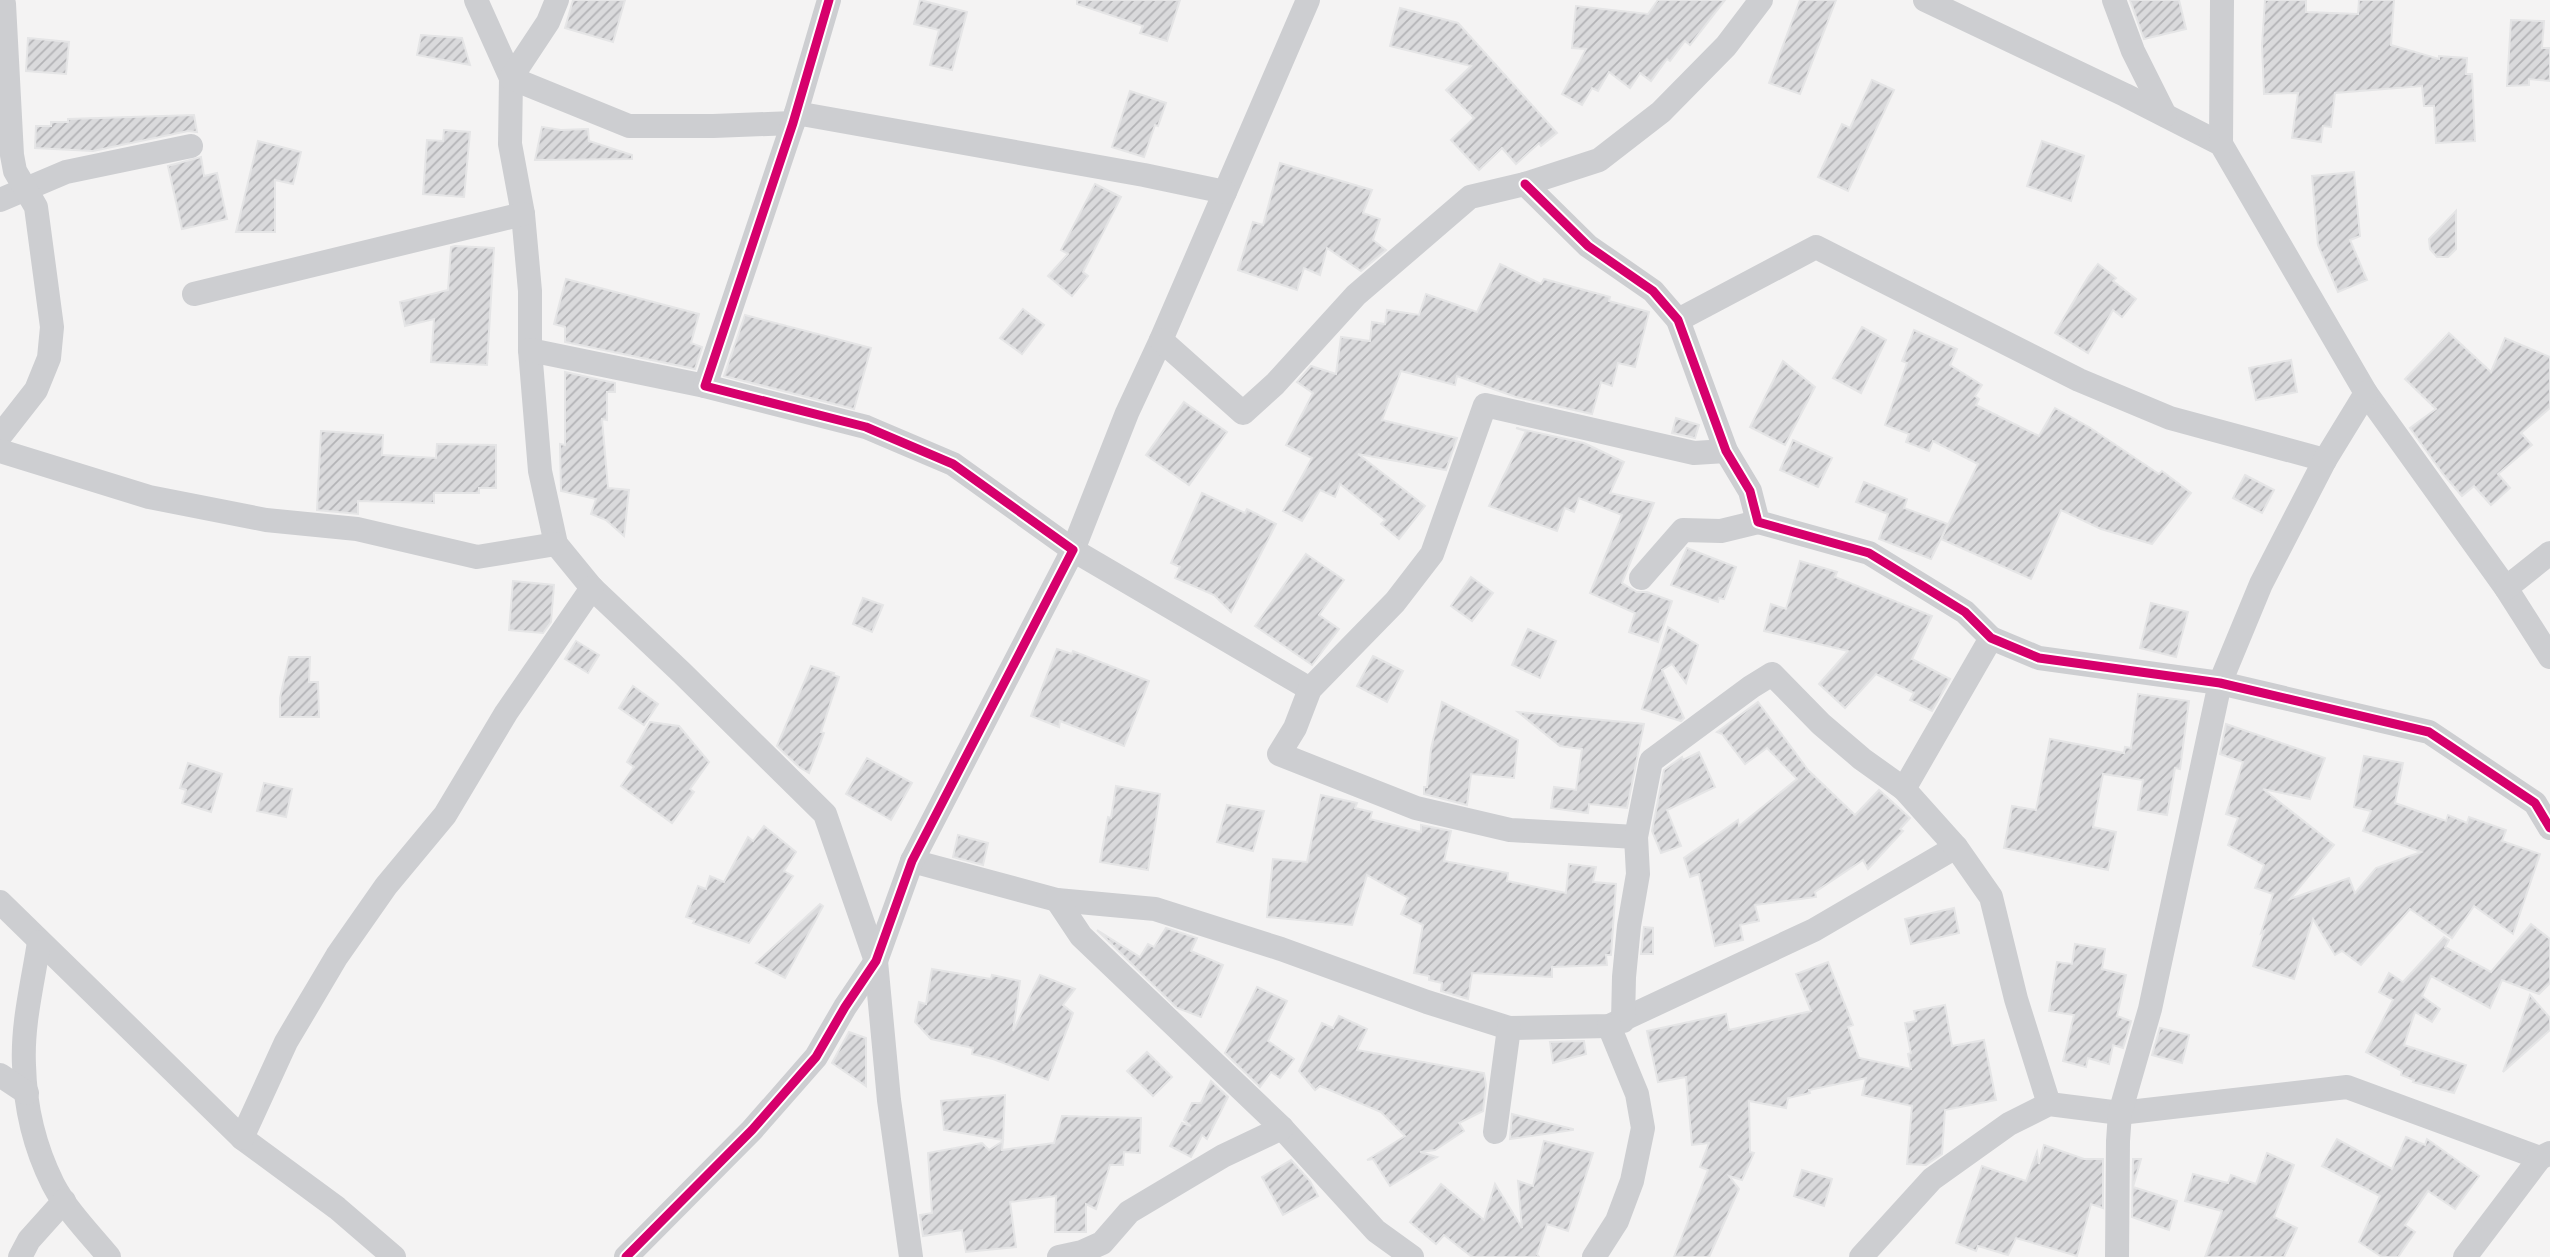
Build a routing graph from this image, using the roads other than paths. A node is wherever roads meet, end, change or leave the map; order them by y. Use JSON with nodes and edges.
{"nodes":[{"id":1,"x":476,"y":0,"type":"edge"},
{"id":2,"x":557,"y":0,"type":"edge"},
{"id":3,"x":829,"y":0,"type":"edge"},
{"id":4,"x":1308,"y":0,"type":"edge"},
{"id":5,"x":1761,"y":0,"type":"edge"},
{"id":6,"x":1925,"y":0,"type":"edge"},
{"id":7,"x":2115,"y":0,"type":"edge"},
{"id":8,"x":2222,"y":0,"type":"edge"},
{"id":9,"x":9,"y":3,"type":"edge"},
{"id":10,"x":510,"y":78,"type":"junction"},
{"id":11,"x":2165,"y":116,"type":"junction"},
{"id":12,"x":794,"y":118,"type":"junction"},
{"id":13,"x":2221,"y":144,"type":"junction"},
{"id":14,"x":191,"y":146,"type":"dead end"},
{"id":15,"x":1525,"y":184,"type":"junction"},
{"id":16,"x":24,"y":188,"type":"junction"},
{"id":17,"x":1224,"y":192,"type":"junction"},
{"id":18,"x":0,"y":200,"type":"edge"},
{"id":19,"x":523,"y":214,"type":"junction"},
{"id":20,"x":194,"y":294,"type":"dead end"},
{"id":21,"x":1678,"y":320,"type":"junction"},
{"id":22,"x":1161,"y":340,"type":"junction"},
{"id":23,"x":530,"y":350,"type":"junction"},
{"id":24,"x":705,"y":386,"type":"junction"},
{"id":25,"x":2366,"y":393,"type":"junction"},
{"id":26,"x":0,"y":436,"type":"edge"},
{"id":27,"x":0,"y":451,"type":"edge"},
{"id":28,"x":1726,"y":451,"type":"junction"},
{"id":29,"x":2325,"y":460,"type":"junction"},
{"id":30,"x":1758,"y":522,"type":"junction"},
{"id":31,"x":556,"y":544,"type":"junction"},
{"id":32,"x":1073,"y":550,"type":"junction"},
{"id":33,"x":2550,"y":553,"type":"edge"},
{"id":34,"x":1641,"y":578,"type":"dead end"},
{"id":35,"x":592,"y":588,"type":"junction"},
{"id":36,"x":2506,"y":588,"type":"junction"},
{"id":37,"x":1991,"y":638,"type":"junction"},
{"id":38,"x":2550,"y":657,"type":"edge"},
{"id":39,"x":2220,"y":683,"type":"junction"},
{"id":40,"x":1310,"y":689,"type":"junction"},
{"id":41,"x":1904,"y":789,"type":"junction"},
{"id":42,"x":2542,"y":796,"type":"edge"},
{"id":43,"x":2550,"y":828,"type":"edge"},
{"id":44,"x":1636,"y":837,"type":"junction"},
{"id":45,"x":1956,"y":847,"type":"junction"},
{"id":46,"x":912,"y":861,"type":"junction"},
{"id":47,"x":1057,"y":900,"type":"junction"},
{"id":48,"x":0,"y":902,"type":"edge"},
{"id":49,"x":39,"y":942,"type":"junction"},
{"id":50,"x":876,"y":961,"type":"junction"},
{"id":51,"x":1616,"y":1024,"type":"junction"},
{"id":52,"x":1508,"y":1028,"type":"junction"},
{"id":53,"x":0,"y":1075,"type":"edge"},
{"id":54,"x":27,"y":1093,"type":"junction"},
{"id":55,"x":2049,"y":1104,"type":"junction"},
{"id":56,"x":2120,"y":1113,"type":"junction"},
{"id":57,"x":1282,"y":1128,"type":"junction"},
{"id":58,"x":1495,"y":1132,"type":"dead end"},
{"id":59,"x":242,"y":1138,"type":"junction"},
{"id":60,"x":2545,"y":1155,"type":"edge"},
{"id":61,"x":64,"y":1201,"type":"junction"},
{"id":62,"x":1075,"y":1255,"type":"edge"},
{"id":63,"x":20,"y":1257,"type":"edge"},
{"id":64,"x":109,"y":1257,"type":"edge"},
{"id":65,"x":394,"y":1257,"type":"edge"},
{"id":66,"x":626,"y":1257,"type":"edge"},
{"id":67,"x":911,"y":1257,"type":"edge"},
{"id":68,"x":1412,"y":1257,"type":"edge"},
{"id":69,"x":1594,"y":1257,"type":"edge"},
{"id":70,"x":1861,"y":1257,"type":"edge"},
{"id":71,"x":2117,"y":1257,"type":"edge"},
{"id":72,"x":2465,"y":1257,"type":"edge"}],
"edges":[{"from":1,"to":10,"type":"street"},
{"from":2,"to":10,"type":"street"},
{"from":3,"to":12,"type":"street"},
{"from":4,"to":17,"type":"street"},
{"from":5,"to":15,"type":"street"},
{"from":6,"to":11,"type":"street"},
{"from":7,"to":11,"type":"street"},
{"from":8,"to":13,"type":"street"},
{"from":9,"to":16,"type":"street"},
{"from":10,"to":12,"type":"street"},
{"from":10,"to":19,"type":"street"},
{"from":11,"to":13,"type":"street"},
{"from":12,"to":17,"type":"street"},
{"from":12,"to":24,"type":"street"},
{"from":13,"to":25,"type":"street"},
{"from":14,"to":16,"type":"street"},
{"from":15,"to":21,"type":"street"},
{"from":15,"to":22,"type":"street"},
{"from":16,"to":18,"type":"street"},
{"from":16,"to":26,"type":"street"},
{"from":17,"to":22,"type":"street"},
{"from":19,"to":20,"type":"street"},
{"from":19,"to":23,"type":"street"},
{"from":21,"to":28,"type":"street"},
{"from":21,"to":29,"type":"street"},
{"from":22,"to":32,"type":"street"},
{"from":23,"to":24,"type":"street"},
{"from":23,"to":31,"type":"street"},
{"from":24,"to":32,"type":"street"},
{"from":25,"to":29,"type":"street"},
{"from":25,"to":36,"type":"street"},
{"from":27,"to":31,"type":"street"},
{"from":28,"to":30,"type":"street"},
{"from":28,"to":40,"type":"street"},
{"from":29,"to":39,"type":"street"},
{"from":30,"to":34,"type":"street"},
{"from":30,"to":37,"type":"street"},
{"from":31,"to":35,"type":"street"},
{"from":32,"to":40,"type":"street"},
{"from":32,"to":46,"type":"street"},
{"from":33,"to":36,"type":"street"},
{"from":35,"to":50,"type":"street"},
{"from":35,"to":59,"type":"street"},
{"from":36,"to":38,"type":"street"},
{"from":37,"to":39,"type":"street"},
{"from":37,"to":41,"type":"street"},
{"from":39,"to":42,"type":"street"},
{"from":39,"to":56,"type":"street"},
{"from":40,"to":44,"type":"street"},
{"from":41,"to":44,"type":"street"},
{"from":41,"to":45,"type":"street"},
{"from":42,"to":43,"type":"street"},
{"from":44,"to":51,"type":"street"},
{"from":45,"to":51,"type":"street"},
{"from":45,"to":55,"type":"street"},
{"from":46,"to":47,"type":"street"},
{"from":46,"to":50,"type":"street"},
{"from":47,"to":52,"type":"street"},
{"from":47,"to":57,"type":"street"},
{"from":48,"to":49,"type":"street"},
{"from":49,"to":54,"type":"street"},
{"from":49,"to":59,"type":"street"},
{"from":50,"to":66,"type":"street"},
{"from":50,"to":67,"type":"street"},
{"from":51,"to":52,"type":"street"},
{"from":51,"to":69,"type":"street"},
{"from":52,"to":58,"type":"street"},
{"from":53,"to":54,"type":"street"},
{"from":54,"to":61,"type":"street"},
{"from":55,"to":56,"type":"street"},
{"from":55,"to":70,"type":"street"},
{"from":56,"to":60,"type":"street"},
{"from":56,"to":71,"type":"street"},
{"from":57,"to":62,"type":"street"},
{"from":57,"to":68,"type":"street"},
{"from":59,"to":65,"type":"street"},
{"from":60,"to":72,"type":"street"},
{"from":61,"to":63,"type":"street"},
{"from":61,"to":64,"type":"street"}]}
